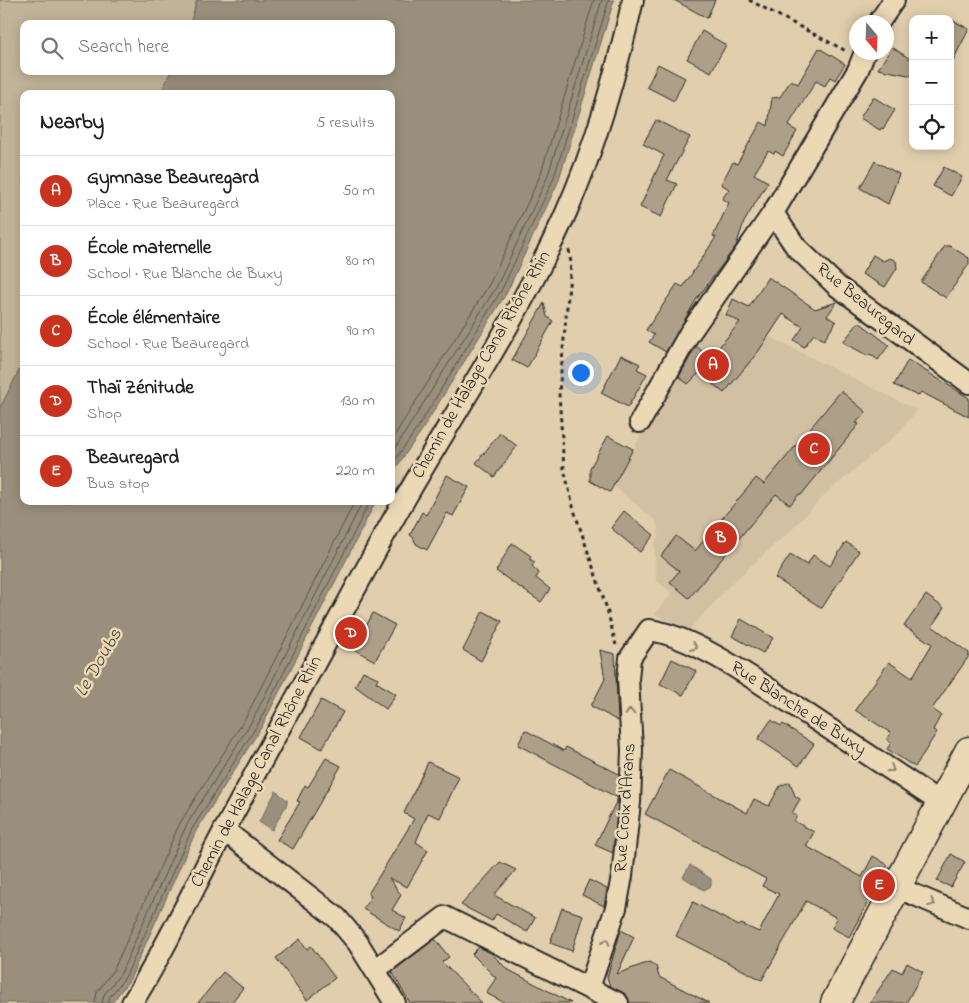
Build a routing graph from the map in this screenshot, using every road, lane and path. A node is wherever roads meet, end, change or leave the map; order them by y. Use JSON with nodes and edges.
{"nodes":[{"id":1,"x":633,"y":0,"type":"edge"},
{"id":2,"x":749,"y":0,"type":"edge"},
{"id":3,"x":894,"y":0,"type":"edge"},
{"id":4,"x":884,"y":15,"type":"edge"},
{"id":5,"x":849,"y":49,"type":"edge"},
{"id":6,"x":862,"y":60,"type":"edge"},
{"id":7,"x":773,"y":213,"type":"junction"},
{"id":8,"x":564,"y":218,"type":"junction"},
{"id":9,"x":969,"y":383,"type":"edge"},
{"id":10,"x":640,"y":422,"type":"dead end"},
{"id":11,"x":630,"y":658,"type":"junction"},
{"id":12,"x":969,"y":751,"type":"edge"},
{"id":13,"x":941,"y":803,"type":"junction"},
{"id":14,"x":224,"y":830,"type":"junction"},
{"id":15,"x":896,"y":887,"type":"junction"},
{"id":16,"x":969,"y":918,"type":"edge"},
{"id":17,"x":375,"y":970,"type":"junction"},
{"id":18,"x":589,"y":988,"type":"junction"},
{"id":19,"x":132,"y":1003,"type":"edge"},
{"id":20,"x":395,"y":1003,"type":"edge"},
{"id":21,"x":618,"y":1003,"type":"edge"},
{"id":22,"x":834,"y":1003,"type":"edge"}],
"edges":[{"from":1,"to":8,"type":"street","name":"Chemin de Halage Canal Rhône Rhin"},
{"from":2,"to":5,"type":"path"},
{"from":3,"to":4,"type":"street"},
{"from":6,"to":7,"type":"street"},
{"from":7,"to":9,"type":"street","name":"Rue Beauregard"},
{"from":7,"to":10,"type":"street"},
{"from":8,"to":11,"type":"path"},
{"from":8,"to":14,"type":"street","name":"Chemin de Halage Canal Rhône Rhin"},
{"from":11,"to":13,"type":"street","name":"Rue Blanche de Buxy","one_way":true},
{"from":18,"to":11,"type":"street","name":"Rue Croix d'Arans","one_way":true},
{"from":12,"to":13,"type":"main road"},
{"from":13,"to":15,"type":"main road"},
{"from":14,"to":17,"type":"street"},
{"from":14,"to":19,"type":"street","name":"Chemin de Halage Canal Rhône Rhin"},
{"from":15,"to":16,"type":"street","one_way":true},
{"from":15,"to":22,"type":"main road"},
{"from":17,"to":18,"type":"street"},
{"from":17,"to":20,"type":"street"},
{"from":18,"to":21,"type":"street"}]}
